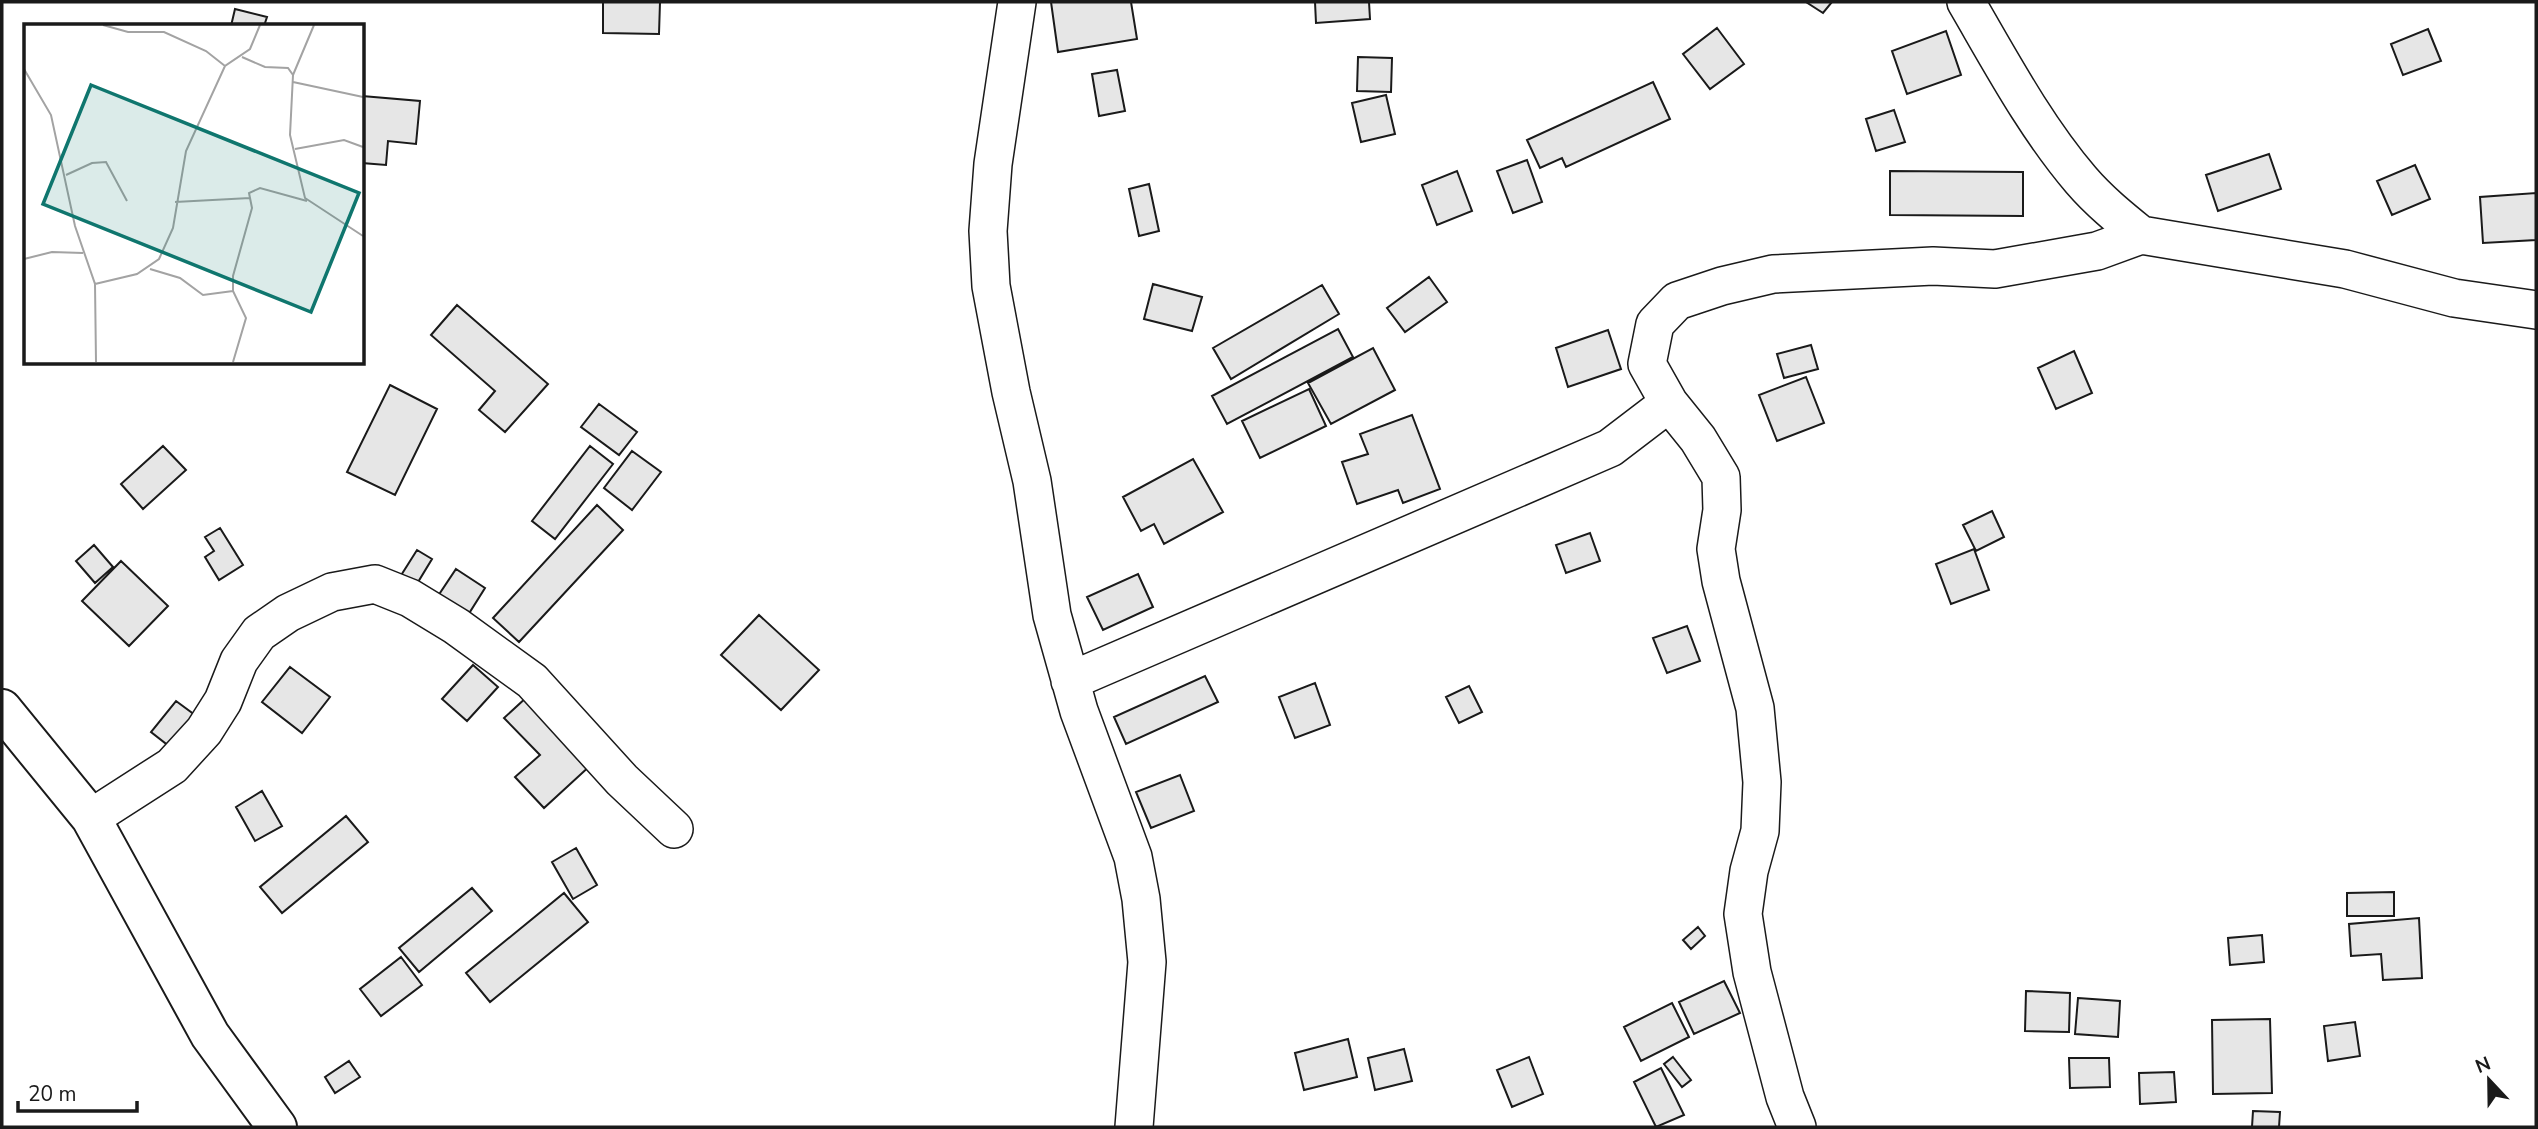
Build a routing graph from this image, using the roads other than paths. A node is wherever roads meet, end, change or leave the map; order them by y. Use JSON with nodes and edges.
{"nodes":[{"id":1,"x":1017,"y":2,"type":"edge"},
{"id":2,"x":1966,"y":2,"type":"edge"},
{"id":3,"x":2141,"y":235,"type":"junction"},
{"id":4,"x":2536,"y":310,"type":"edge"},
{"id":5,"x":1669,"y":402,"type":"junction"},
{"id":6,"x":1070,"y":681,"type":"junction"},
{"id":7,"x":2,"y":709,"type":"edge"},
{"id":8,"x":91,"y":818,"type":"junction"},
{"id":9,"x":674,"y":829,"type":"dead end"},
{"id":10,"x":277,"y":1127,"type":"edge"},
{"id":11,"x":1134,"y":1127,"type":"edge"},
{"id":12,"x":1797,"y":1127,"type":"edge"}],
"edges":[{"from":1,"to":6,"type":"street"},
{"from":2,"to":3,"type":"street"},
{"from":3,"to":4,"type":"street"},
{"from":3,"to":5,"type":"street"},
{"from":5,"to":6,"type":"street"},
{"from":5,"to":12,"type":"street"},
{"from":6,"to":11,"type":"street"},
{"from":7,"to":8,"type":"street"},
{"from":8,"to":9,"type":"street"},
{"from":8,"to":10,"type":"street"}]}
